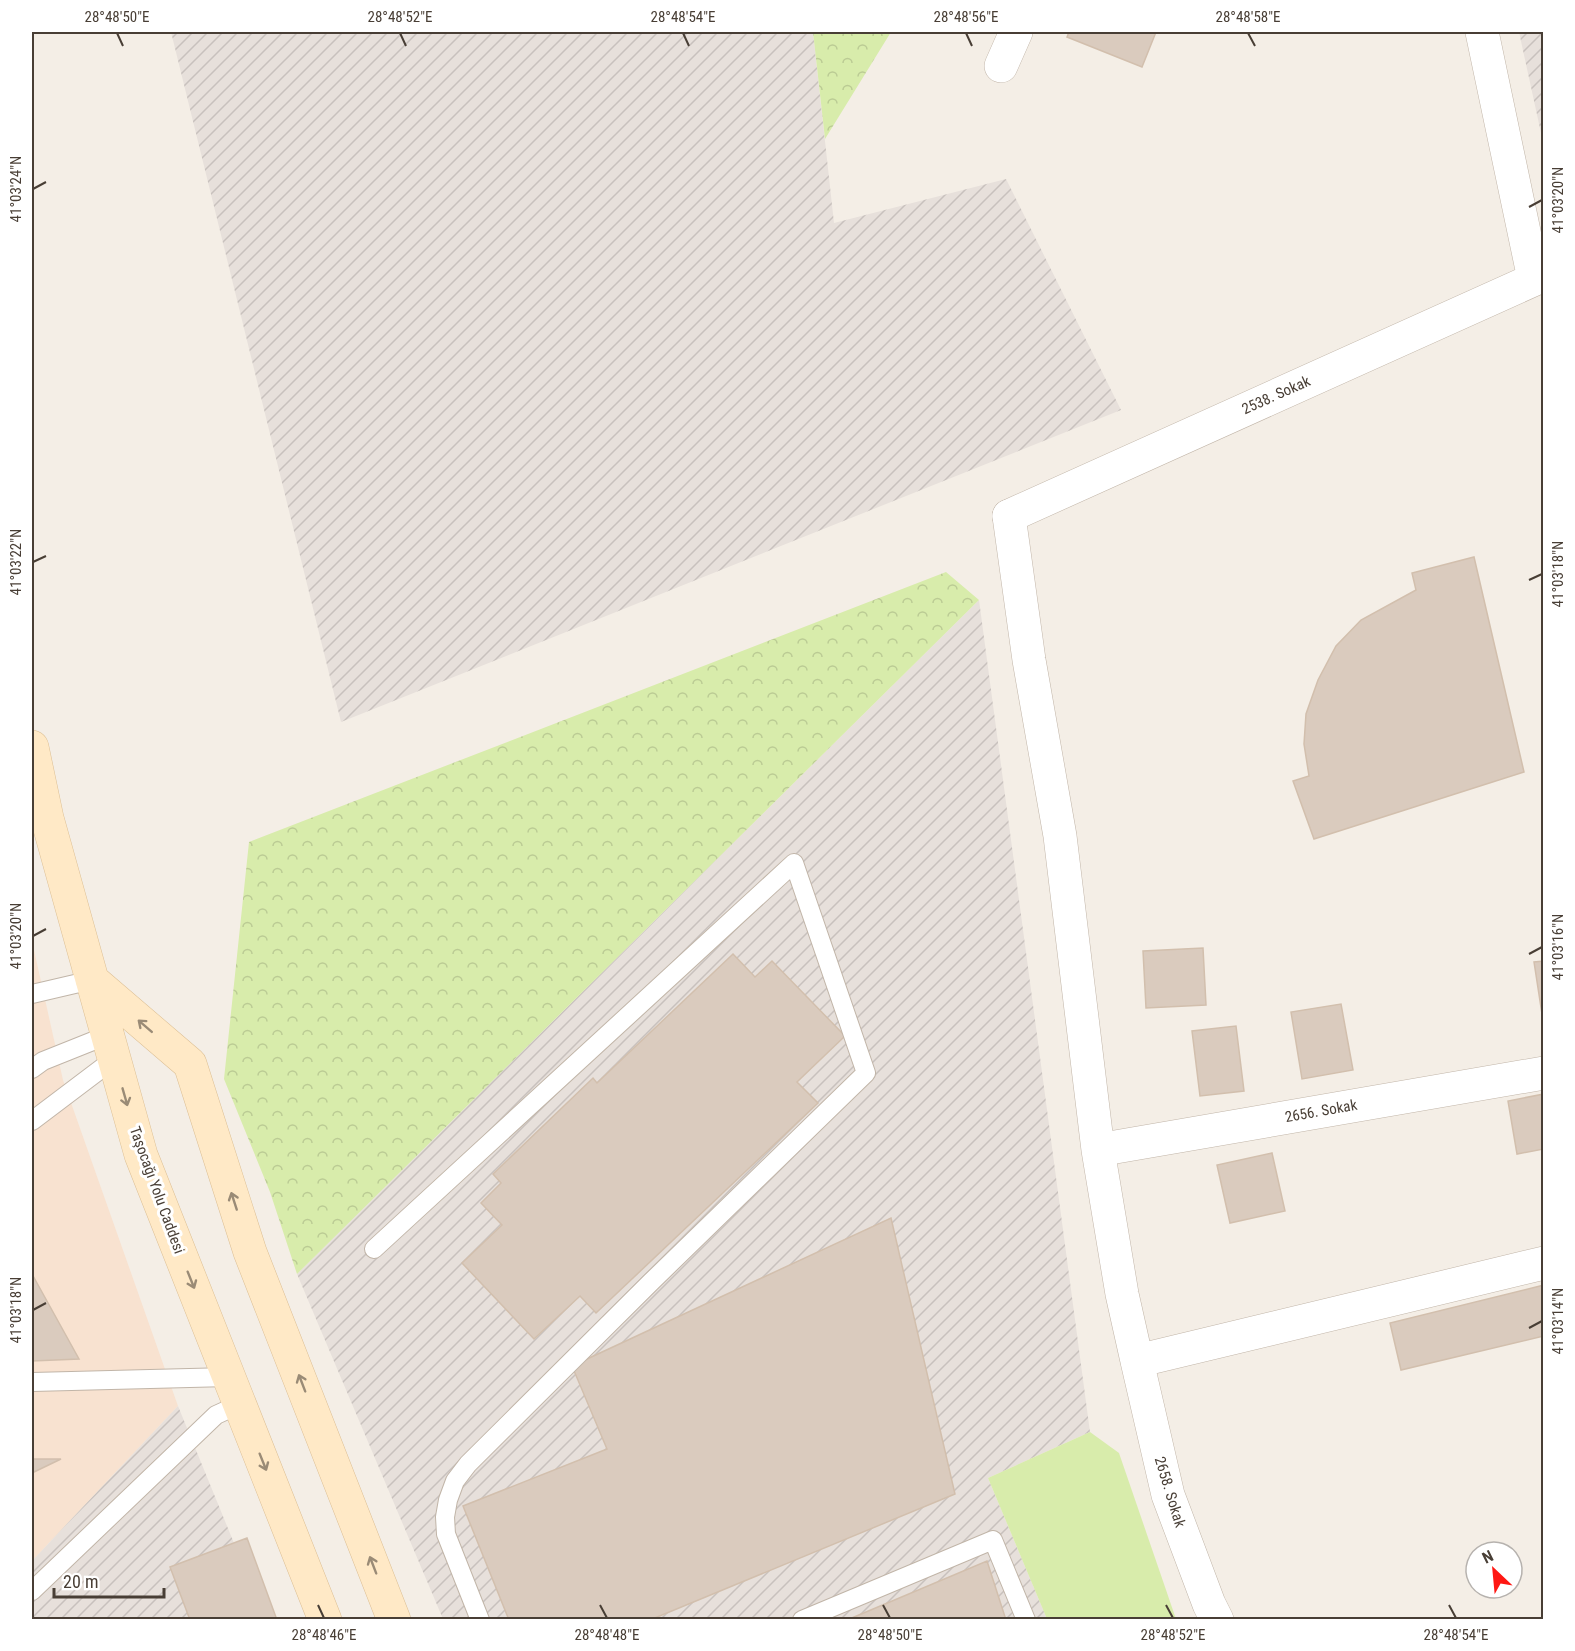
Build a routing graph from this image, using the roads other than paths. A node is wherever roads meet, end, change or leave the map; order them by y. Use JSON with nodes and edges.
{"nodes":[{"id":1,"x":1017,"y":32,"type":"edge"},
{"id":2,"x":1482,"y":32,"type":"edge"},
{"id":3,"x":1001,"y":66,"type":"dead end"},
{"id":4,"x":1539,"y":277,"type":"edge"},
{"id":5,"x":1009,"y":516,"type":"joint"},
{"id":6,"x":32,"y":747,"type":"edge"},
{"id":7,"x":92,"y":980,"type":"junction"},
{"id":8,"x":32,"y":994,"type":"edge"},
{"id":9,"x":111,"y":1047,"type":"junction"},
{"id":10,"x":32,"y":1069,"type":"edge"},
{"id":11,"x":1544,"y":1073,"type":"edge"},
{"id":12,"x":32,"y":1121,"type":"edge"},
{"id":13,"x":1098,"y":1150,"type":"junction"},
{"id":14,"x":374,"y":1248,"type":"dead end"},
{"id":15,"x":1544,"y":1263,"type":"edge"},
{"id":16,"x":1137,"y":1361,"type":"junction"},
{"id":17,"x":32,"y":1382,"type":"edge"},
{"id":18,"x":234,"y":1390,"type":"junction"},
{"id":19,"x":32,"y":1591,"type":"edge"},
{"id":20,"x":325,"y":1620,"type":"edge"},
{"id":21,"x":394,"y":1620,"type":"edge"},
{"id":22,"x":480,"y":1620,"type":"edge"},
{"id":23,"x":802,"y":1620,"type":"edge"},
{"id":24,"x":1026,"y":1620,"type":"edge"},
{"id":25,"x":1217,"y":1620,"type":"edge"}],
"edges":[{"from":1,"to":3,"type":"street"},
{"from":2,"to":4,"type":"street"},
{"from":4,"to":5,"type":"street","name":"2538. Sokak"},
{"from":5,"to":13,"type":"street","name":"2658. Sokak"},
{"from":6,"to":7,"type":"main road","name":"Taşocağı Yolu Caddesi"},
{"from":7,"to":8,"type":"lane"},
{"from":7,"to":9,"type":"main road","name":"Taşocağı Yolu Caddesi"},
{"from":21,"to":7,"type":"main road","one_way":true},
{"from":9,"to":10,"type":"lane"},
{"from":9,"to":12,"type":"lane"},
{"from":9,"to":18,"type":"main road","name":"Taşocağı Yolu Caddesi","one_way":true},
{"from":11,"to":13,"type":"street","name":"2656. Sokak"},
{"from":13,"to":16,"type":"street","name":"2658. Sokak"},
{"from":14,"to":22,"type":"lane"},
{"from":15,"to":16,"type":"street"},
{"from":16,"to":25,"type":"street","name":"2658. Sokak"},
{"from":17,"to":18,"type":"lane"},
{"from":18,"to":19,"type":"lane"},
{"from":18,"to":20,"type":"main road","name":"Taşocağı Yolu Caddesi","one_way":true},
{"from":23,"to":24,"type":"lane"}]}
